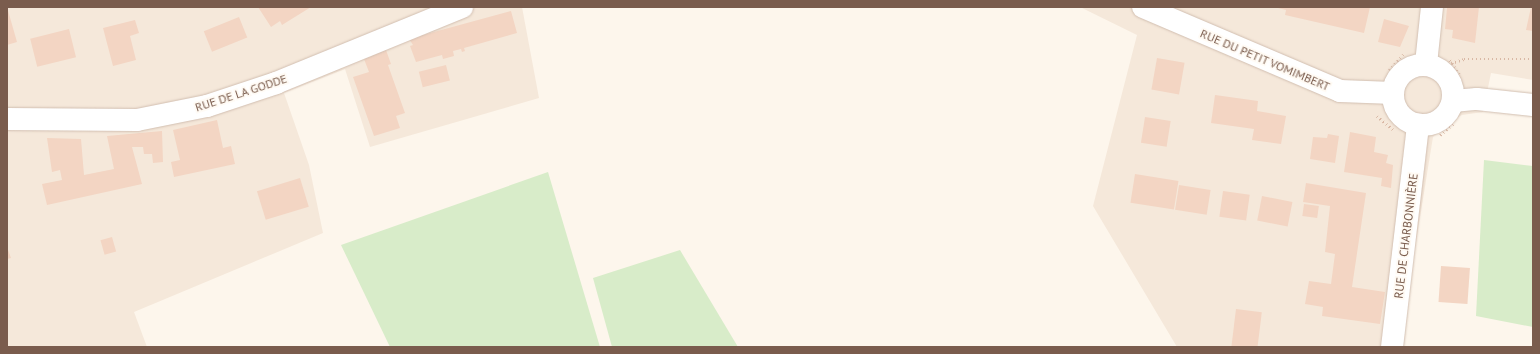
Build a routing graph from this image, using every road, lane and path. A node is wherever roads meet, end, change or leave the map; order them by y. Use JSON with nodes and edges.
{"nodes":[{"id":1,"x":462,"y":7,"type":"edge"},
{"id":2,"x":1143,"y":7,"type":"edge"},
{"id":3,"x":1432,"y":7,"type":"edge"},
{"id":4,"x":1448,"y":57,"type":"dead end"},
{"id":5,"x":1533,"y":59,"type":"edge"},
{"id":6,"x":1451,"y":63,"type":"junction"},
{"id":7,"x":1426,"y":64,"type":"junction"},
{"id":8,"x":1467,"y":79,"type":"dead end"},
{"id":9,"x":1393,"y":93,"type":"junction"},
{"id":10,"x":1533,"y":105,"type":"edge"},
{"id":11,"x":1457,"y":110,"type":"junction"},
{"id":12,"x":1374,"y":115,"type":"dead end"},
{"id":13,"x":7,"y":118,"type":"edge"},
{"id":14,"x":1418,"y":125,"type":"junction"},
{"id":15,"x":1398,"y":135,"type":"dead end"},
{"id":16,"x":1437,"y":138,"type":"dead end"},
{"id":17,"x":1392,"y":347,"type":"edge"}],
"edges":[{"from":1,"to":13,"type":"street","name":"RUE DE LA GODDE"},
{"from":2,"to":9,"type":"street","name":"RUE DU PETIT VOMIMBERT"},
{"from":3,"to":7,"type":"street"},
{"from":4,"to":6,"type":"path"},
{"from":5,"to":6,"type":"path"},
{"from":6,"to":8,"type":"path"},
{"from":7,"to":9,"type":"street"},
{"from":7,"to":11,"type":"street"},
{"from":9,"to":14,"type":"street"},
{"from":10,"to":11,"type":"street"},
{"from":11,"to":14,"type":"street"},
{"from":11,"to":16,"type":"path"},
{"from":12,"to":15,"type":"path"},
{"from":14,"to":17,"type":"street","name":"RUE DE CHARBONNIÈRE"}]}
